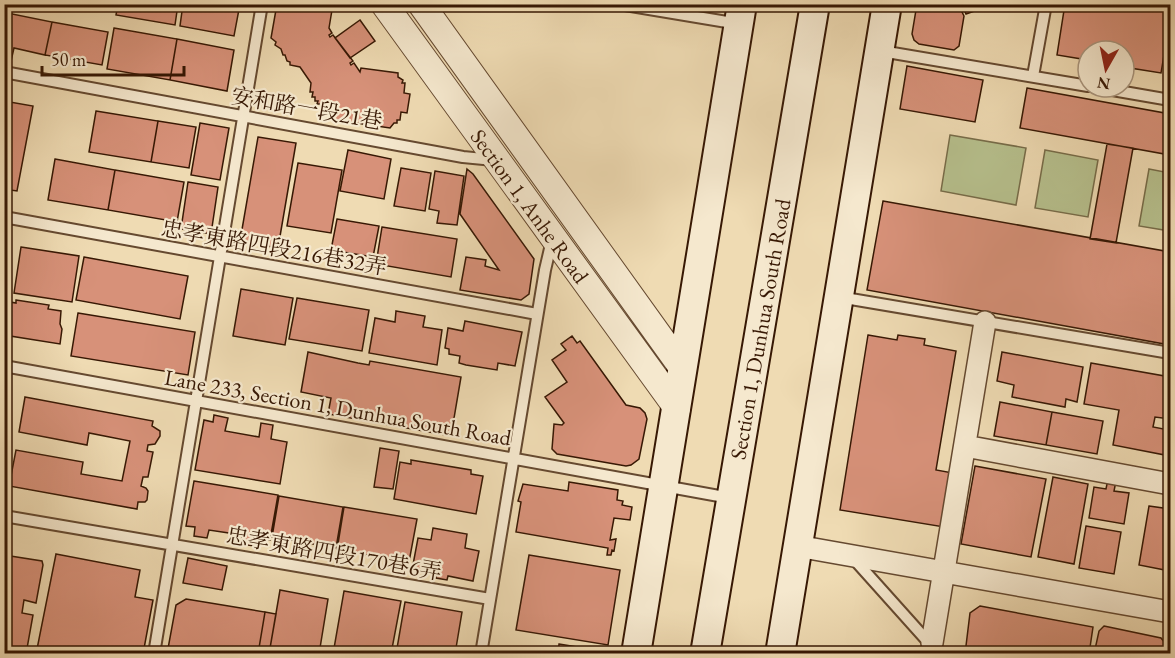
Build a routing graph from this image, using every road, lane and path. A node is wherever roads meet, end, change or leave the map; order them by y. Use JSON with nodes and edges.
{"nodes":[{"id":1,"x":262,"y":4,"type":"edge"},
{"id":2,"x":384,"y":4,"type":"edge"},
{"id":3,"x":421,"y":4,"type":"edge"},
{"id":4,"x":619,"y":4,"type":"edge"},
{"id":5,"x":815,"y":4,"type":"edge"},
{"id":6,"x":887,"y":4,"type":"edge"},
{"id":7,"x":1046,"y":4,"type":"edge"},
{"id":8,"x":740,"y":14,"type":"edge"},
{"id":9,"x":879,"y":50,"type":"junction"},
{"id":10,"x":4,"y":72,"type":"edge"},
{"id":11,"x":1033,"y":76,"type":"junction"},
{"id":12,"x":1076,"y":84,"type":"edge"},
{"id":13,"x":1136,"y":94,"type":"edge"},
{"id":14,"x":1170,"y":100,"type":"edge"},
{"id":15,"x":244,"y":116,"type":"junction"},
{"id":16,"x":497,"y":161,"type":"junction"},
{"id":17,"x":4,"y":218,"type":"edge"},
{"id":18,"x":553,"y":238,"type":"junction"},
{"id":19,"x":220,"y":257,"type":"junction"},
{"id":20,"x":839,"y":297,"type":"junction"},
{"id":21,"x":537,"y":314,"type":"junction"},
{"id":22,"x":985,"y":322,"type":"junction"},
{"id":23,"x":1170,"y":353,"type":"edge"},
{"id":24,"x":4,"y":366,"type":"edge"},
{"id":25,"x":683,"y":369,"type":"junction"},
{"id":26,"x":196,"y":401,"type":"junction"},
{"id":27,"x":677,"y":408,"type":"junction"},
{"id":28,"x":964,"y":446,"type":"junction"},
{"id":29,"x":512,"y":458,"type":"junction"},
{"id":30,"x":1170,"y":484,"type":"edge"},
{"id":31,"x":664,"y":486,"type":"junction"},
{"id":32,"x":732,"y":498,"type":"junction"},
{"id":33,"x":4,"y":516,"type":"edge"},
{"id":34,"x":172,"y":546,"type":"junction"},
{"id":35,"x":797,"y":546,"type":"junction"},
{"id":36,"x":851,"y":555,"type":"junction"},
{"id":37,"x":944,"y":572,"type":"junction"},
{"id":38,"x":490,"y":599,"type":"junction"},
{"id":39,"x":1170,"y":612,"type":"edge"},
{"id":40,"x":935,"y":648,"type":"edge"},
{"id":41,"x":154,"y":654,"type":"edge"},
{"id":42,"x":481,"y":654,"type":"edge"},
{"id":43,"x":636,"y":654,"type":"edge"},
{"id":44,"x":705,"y":654,"type":"edge"},
{"id":45,"x":780,"y":654,"type":"edge"}],
"edges":[{"from":1,"to":15,"type":"lane"},
{"from":2,"to":16,"type":"street","name":"Section 1, Anhe Road"},
{"from":3,"to":25,"type":"street","name":"Section 1, Anhe Road"},
{"from":4,"to":8,"type":"lane"},
{"from":5,"to":32,"type":"main road","name":"Section 1, Dunhua South Road"},
{"from":6,"to":9,"type":"main road"},
{"from":7,"to":11,"type":"lane"},
{"from":8,"to":25,"type":"main road"},
{"from":9,"to":11,"type":"lane"},
{"from":9,"to":20,"type":"main road"},
{"from":10,"to":15,"type":"lane","name":"安和路一段21巷"},
{"from":11,"to":12,"type":"lane"},
{"from":13,"to":14,"type":"lane"},
{"from":15,"to":16,"type":"lane","name":"安和路一段21巷"},
{"from":15,"to":19,"type":"lane"},
{"from":16,"to":18,"type":"street","name":"Section 1, Anhe Road"},
{"from":17,"to":19,"type":"lane","name":"忠孝東路四段216巷32弄"},
{"from":18,"to":21,"type":"lane"},
{"from":18,"to":27,"type":"street","name":"Section 1, Anhe Road"},
{"from":19,"to":21,"type":"lane","name":"忠孝東路四段216巷32弄"},
{"from":19,"to":26,"type":"lane"},
{"from":20,"to":22,"type":"lane"},
{"from":20,"to":35,"type":"main road"},
{"from":21,"to":29,"type":"lane"},
{"from":22,"to":23,"type":"lane"},
{"from":22,"to":28,"type":"street"},
{"from":24,"to":26,"type":"lane","name":"Lane 233, Section 1, Dunhua South Road"},
{"from":25,"to":27,"type":"main road"},
{"from":26,"to":29,"type":"lane","name":"Lane 233, Section 1, Dunhua South Road"},
{"from":26,"to":34,"type":"lane"},
{"from":27,"to":31,"type":"main road"},
{"from":28,"to":30,"type":"street"},
{"from":28,"to":37,"type":"street"},
{"from":29,"to":31,"type":"lane","name":"Lane 233, Section 1, Dunhua South Road"},
{"from":29,"to":38,"type":"lane"},
{"from":31,"to":32,"type":"lane","name":"Lane 233, Section 1, Dunhua South Road"},
{"from":31,"to":43,"type":"main road"},
{"from":32,"to":44,"type":"main road","name":"Section 1, Dunhua South Road"},
{"from":33,"to":34,"type":"lane","name":"忠孝東路四段170巷6弄"},
{"from":34,"to":38,"type":"lane","name":"忠孝東路四段170巷6弄"},
{"from":34,"to":41,"type":"lane"},
{"from":35,"to":36,"type":"street"},
{"from":35,"to":45,"type":"main road"},
{"from":36,"to":37,"type":"street"},
{"from":36,"to":40,"type":"lane"},
{"from":37,"to":39,"type":"street"},
{"from":37,"to":40,"type":"street"},
{"from":38,"to":42,"type":"lane"}]}
